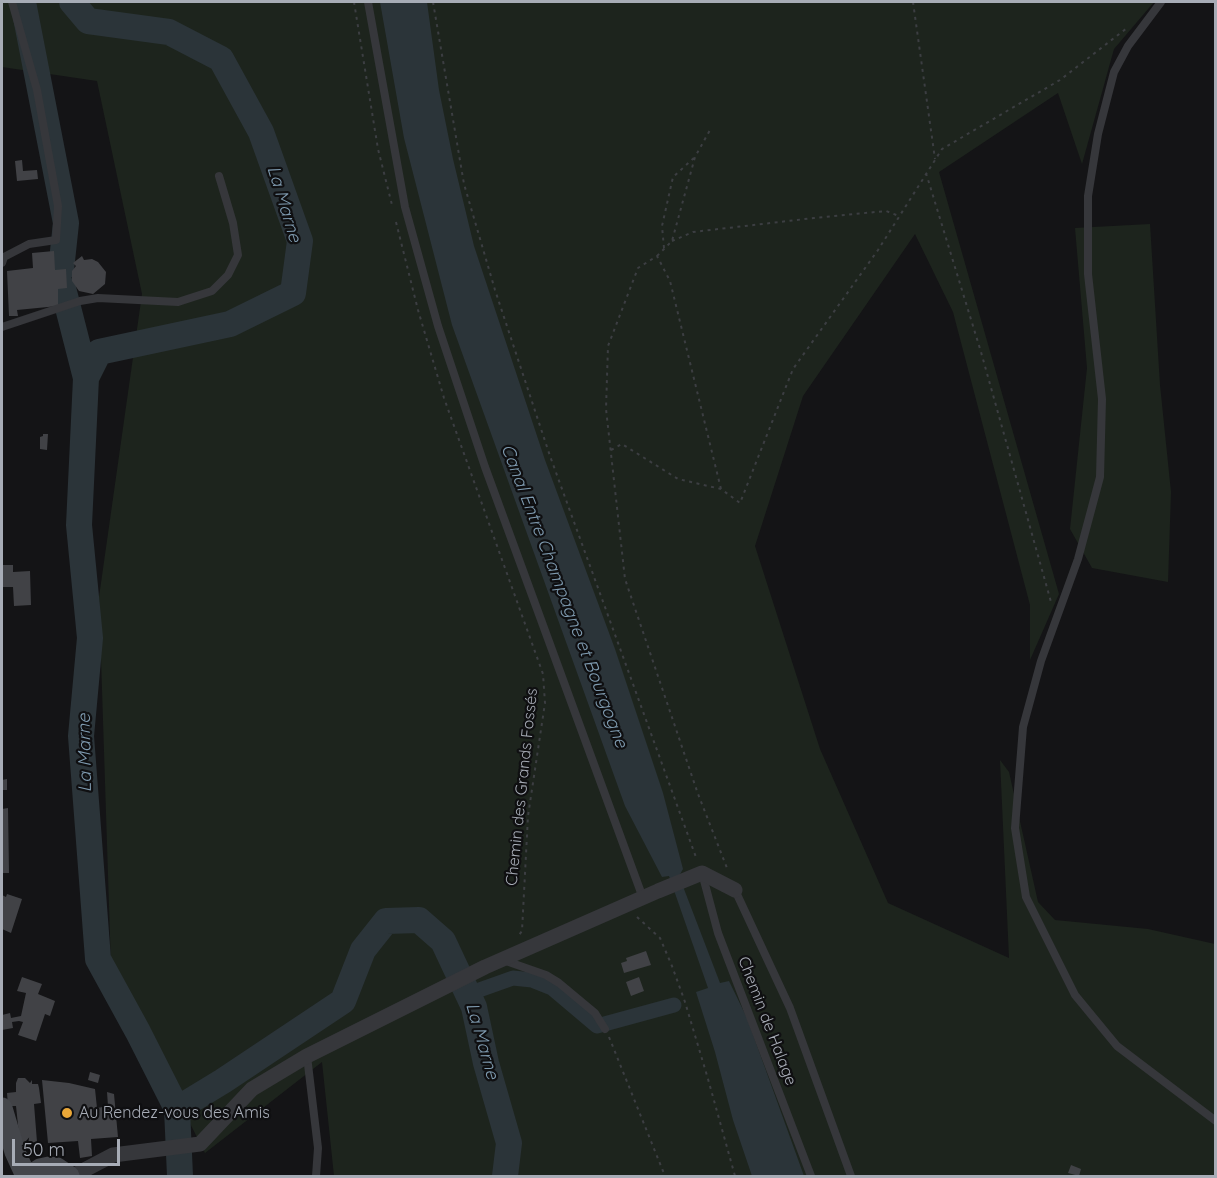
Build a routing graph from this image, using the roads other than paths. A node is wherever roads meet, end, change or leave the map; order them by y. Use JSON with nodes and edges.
{"nodes":[{"id":1,"x":12,"y":2,"type":"edge"},
{"id":2,"x":368,"y":2,"type":"edge"},
{"id":3,"x":1161,"y":2,"type":"edge"},
{"id":4,"x":219,"y":176,"type":"dead end"},
{"id":5,"x":2,"y":263,"type":"edge"},
{"id":6,"x":2,"y":327,"type":"edge"},
{"id":7,"x":702,"y":873,"type":"junction"},
{"id":8,"x":735,"y":890,"type":"joint"},
{"id":9,"x":643,"y":898,"type":"junction"},
{"id":10,"x":502,"y":960,"type":"junction"},
{"id":11,"x":603,"y":1025,"type":"road end"},
{"id":12,"x":307,"y":1056,"type":"junction"},
{"id":13,"x":2,"y":1108,"type":"edge"},
{"id":14,"x":1215,"y":1121,"type":"edge"},
{"id":15,"x":28,"y":1176,"type":"edge"},
{"id":16,"x":71,"y":1176,"type":"edge"},
{"id":17,"x":316,"y":1176,"type":"edge"},
{"id":18,"x":811,"y":1176,"type":"edge"},
{"id":19,"x":851,"y":1176,"type":"edge"}],
"edges":[{"from":1,"to":5,"type":"lane"},
{"from":2,"to":9,"type":"lane"},
{"from":3,"to":14,"type":"lane"},
{"from":4,"to":6,"type":"lane"},
{"from":7,"to":8,"type":"street"},
{"from":7,"to":9,"type":"street"},
{"from":7,"to":18,"type":"lane","name":"Chemin de Halage"},
{"from":8,"to":19,"type":"lane"},
{"from":9,"to":10,"type":"street"},
{"from":10,"to":11,"type":"lane"},
{"from":10,"to":12,"type":"street"},
{"from":12,"to":16,"type":"street"},
{"from":12,"to":17,"type":"lane"},
{"from":13,"to":15,"type":"street"},
{"from":15,"to":16,"type":"street"}]}
